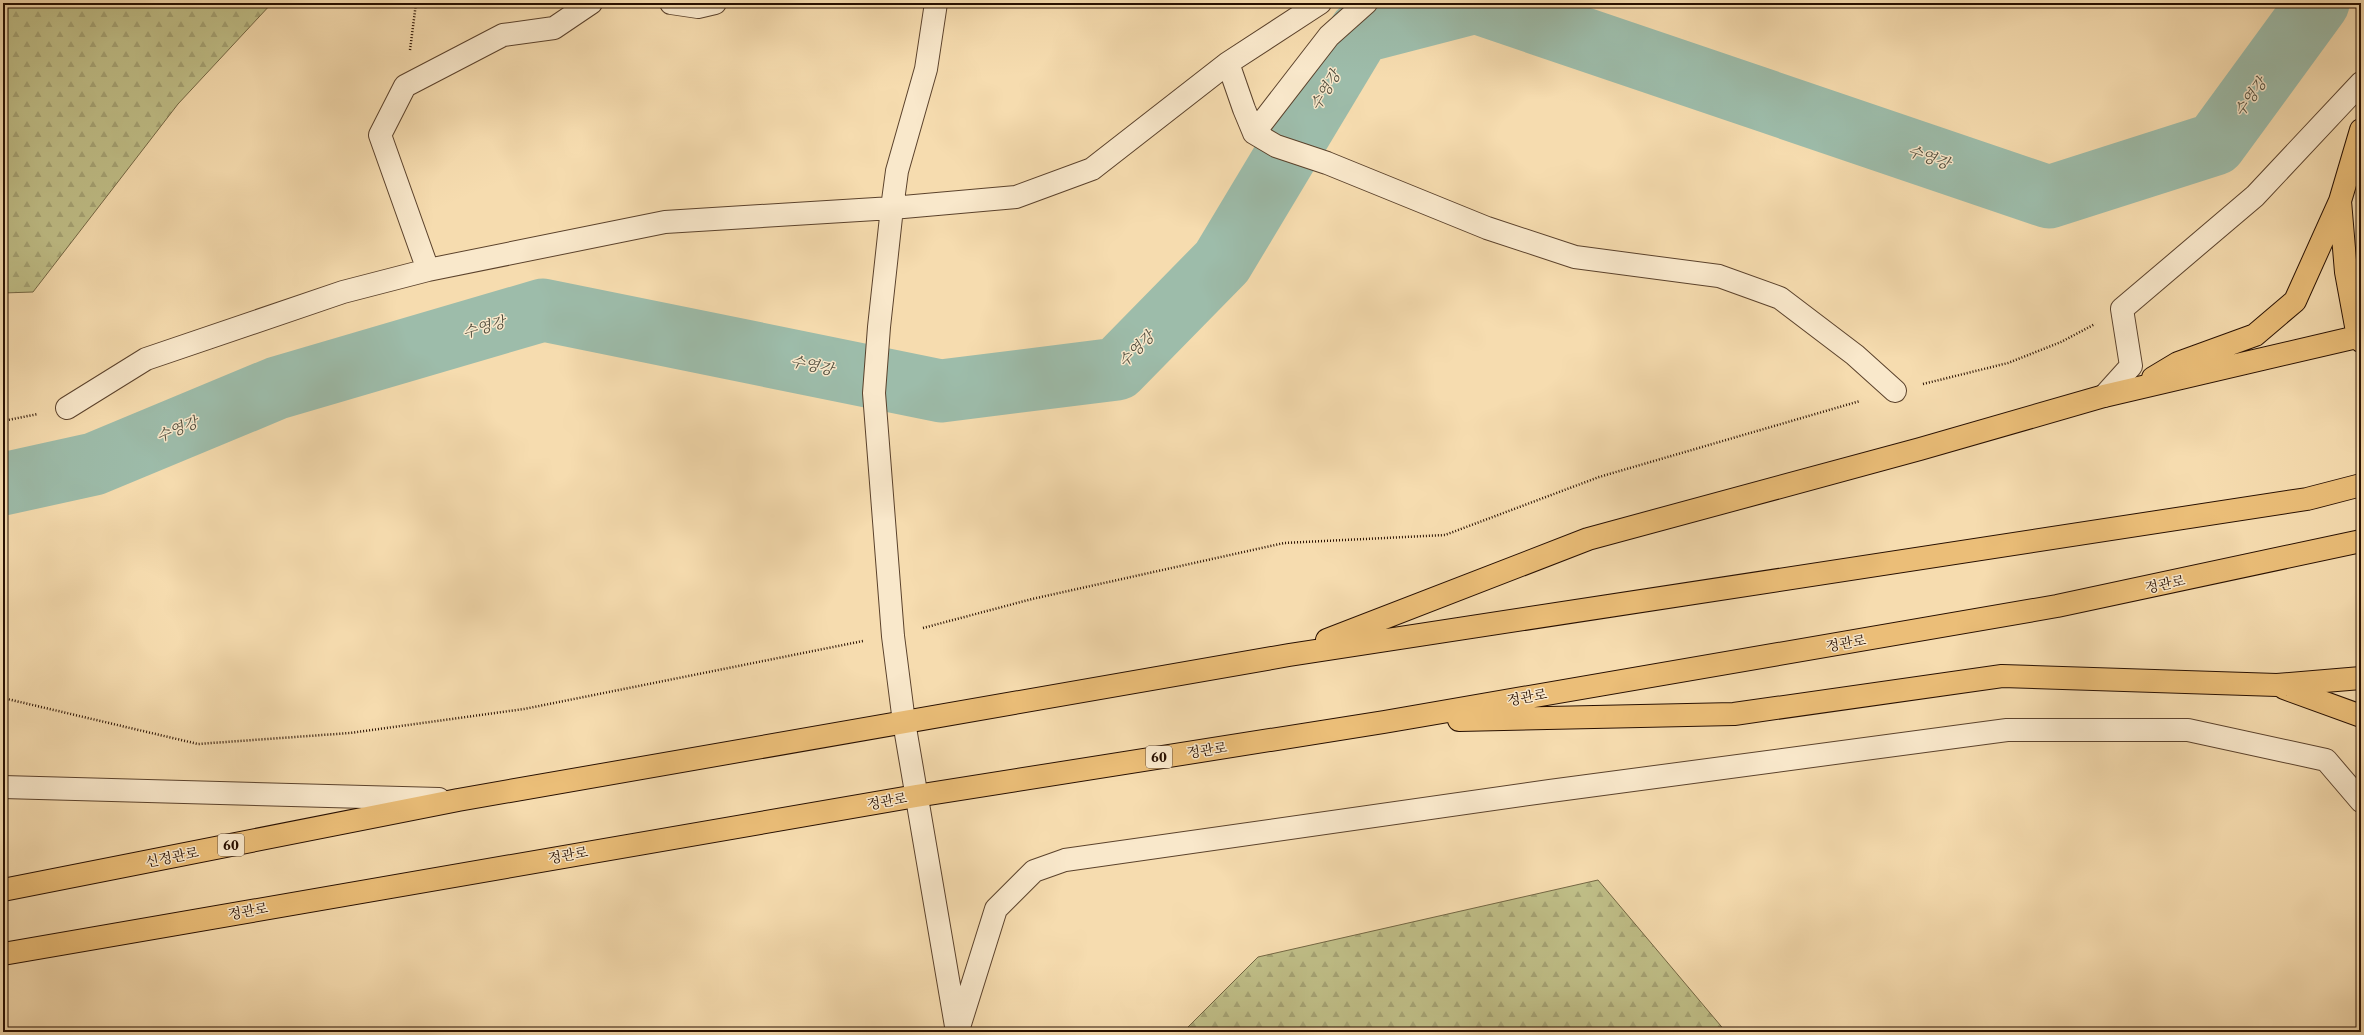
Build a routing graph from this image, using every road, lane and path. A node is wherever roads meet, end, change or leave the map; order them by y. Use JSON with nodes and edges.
{"nodes":[{"id":1,"x":416,"y":3,"type":"edge"},
{"id":2,"x":591,"y":3,"type":"edge"},
{"id":3,"x":671,"y":3,"type":"edge"},
{"id":4,"x":715,"y":3,"type":"edge"},
{"id":5,"x":936,"y":3,"type":"edge"},
{"id":6,"x":1320,"y":3,"type":"edge"},
{"id":7,"x":1366,"y":3,"type":"edge"},
{"id":8,"x":1228,"y":63,"type":"junction"},
{"id":9,"x":2361,"y":83,"type":"edge"},
{"id":10,"x":405,"y":86,"type":"junction"},
{"id":11,"x":2361,"y":130,"type":"edge"},
{"id":12,"x":1254,"y":133,"type":"junction"},
{"id":13,"x":2340,"y":201,"type":"junction"},
{"id":14,"x":892,"y":208,"type":"junction"},
{"id":15,"x":428,"y":270,"type":"junction"},
{"id":16,"x":2122,"y":309,"type":"junction"},
{"id":17,"x":2360,"y":338,"type":"edge"},
{"id":18,"x":2132,"y":390,"type":"junction"},
{"id":19,"x":1895,"y":391,"type":"junction"},
{"id":20,"x":2104,"y":396,"type":"junction"},
{"id":21,"x":67,"y":408,"type":"joint"},
{"id":22,"x":3,"y":421,"type":"edge"},
{"id":23,"x":2361,"y":485,"type":"edge"},
{"id":24,"x":2361,"y":541,"type":"edge"},
{"id":25,"x":893,"y":636,"type":"junction"},
{"id":26,"x":1289,"y":655,"type":"junction"},
{"id":27,"x":2361,"y":678,"type":"edge"},
{"id":28,"x":2277,"y":685,"type":"junction"},
{"id":29,"x":3,"y":698,"type":"edge"},
{"id":30,"x":2361,"y":716,"type":"edge"},
{"id":31,"x":904,"y":722,"type":"junction"},
{"id":32,"x":1384,"y":722,"type":"junction"},
{"id":33,"x":3,"y":787,"type":"edge"},
{"id":34,"x":916,"y":796,"type":"junction"},
{"id":35,"x":458,"y":800,"type":"junction"},
{"id":36,"x":2361,"y":801,"type":"edge"},
{"id":37,"x":3,"y":890,"type":"edge"},
{"id":38,"x":3,"y":954,"type":"edge"},
{"id":39,"x":958,"y":1030,"type":"edge"}],
"edges":[{"from":1,"to":10,"type":"path"},
{"from":2,"to":10,"type":"street"},
{"from":3,"to":4,"type":"street"},
{"from":5,"to":14,"type":"street"},
{"from":6,"to":8,"type":"street"},
{"from":7,"to":12,"type":"street"},
{"from":8,"to":12,"type":"street"},
{"from":8,"to":14,"type":"street"},
{"from":9,"to":16,"type":"street"},
{"from":10,"to":15,"type":"street"},
{"from":11,"to":13,"type":"highway"},
{"from":12,"to":19,"type":"street"},
{"from":13,"to":17,"type":"highway"},
{"from":13,"to":18,"type":"highway"},
{"from":14,"to":15,"type":"street"},
{"from":14,"to":25,"type":"street"},
{"from":15,"to":21,"type":"street"},
{"from":16,"to":19,"type":"path"},
{"from":16,"to":20,"type":"street"},
{"from":17,"to":18,"type":"highway"},
{"from":18,"to":20,"type":"highway"},
{"from":19,"to":25,"type":"path"},
{"from":20,"to":26,"type":"highway"},
{"from":21,"to":22,"type":"path"},
{"from":23,"to":26,"type":"highway","number":"60"},
{"from":24,"to":32,"type":"highway","name":"정관로","number":"60"},
{"from":25,"to":29,"type":"path"},
{"from":25,"to":31,"type":"street"},
{"from":26,"to":31,"type":"highway","number":"60"},
{"from":27,"to":28,"type":"highway"},
{"from":28,"to":30,"type":"highway"},
{"from":28,"to":32,"type":"highway"},
{"from":31,"to":34,"type":"street"},
{"from":31,"to":35,"type":"highway","number":"60"},
{"from":32,"to":34,"type":"highway","name":"정관로","number":"60"},
{"from":33,"to":35,"type":"street"},
{"from":34,"to":38,"type":"highway","name":"정관로","number":"60"},
{"from":34,"to":39,"type":"street"},
{"from":35,"to":37,"type":"highway","name":"신정관로","number":"60"},
{"from":36,"to":39,"type":"street"}]}
